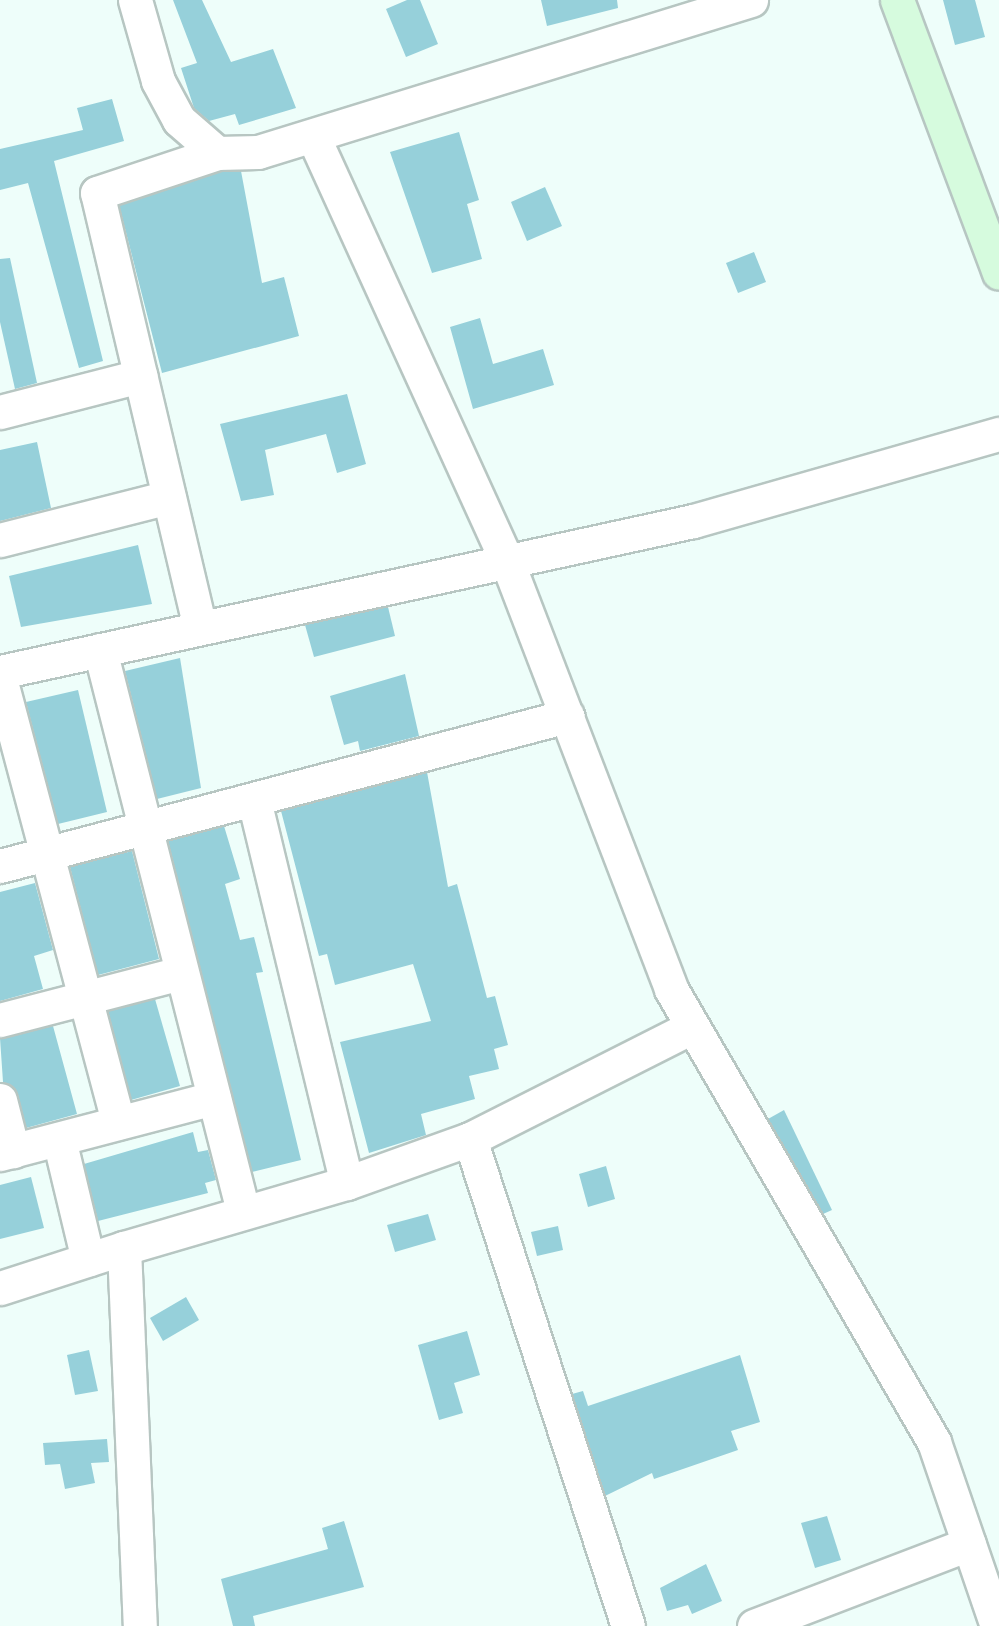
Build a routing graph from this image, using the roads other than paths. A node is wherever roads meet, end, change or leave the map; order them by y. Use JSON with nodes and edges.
{"nodes":[{"id":1,"x":135,"y":0,"type":"edge"},
{"id":2,"x":751,"y":0,"type":"edge"},
{"id":3,"x":897,"y":0,"type":"edge"},
{"id":4,"x":313,"y":136,"type":"junction"},
{"id":5,"x":217,"y":153,"type":"junction"},
{"id":6,"x":999,"y":273,"type":"edge"},
{"id":7,"x":140,"y":376,"type":"junction"},
{"id":8,"x":0,"y":411,"type":"edge"},
{"id":9,"x":999,"y":434,"type":"edge"},
{"id":10,"x":169,"y":497,"type":"junction"},
{"id":11,"x":0,"y":540,"type":"edge"},
{"id":12,"x":507,"y":561,"type":"junction"},
{"id":13,"x":200,"y":628,"type":"junction"},
{"id":14,"x":100,"y":650,"type":"junction"},
{"id":15,"x":0,"y":672,"type":"edge"},
{"id":16,"x":0,"y":678,"type":"edge"},
{"id":17,"x":567,"y":716,"type":"junction"},
{"id":18,"x":254,"y":800,"type":"junction"},
{"id":19,"x":144,"y":828,"type":"junction"},
{"id":20,"x":46,"y":854,"type":"junction"},
{"id":21,"x":0,"y":866,"type":"edge"},
{"id":22,"x":181,"y":973,"type":"junction"},
{"id":23,"x":84,"y":998,"type":"junction"},
{"id":24,"x":0,"y":1020,"type":"edge"},
{"id":25,"x":693,"y":1027,"type":"junction"},
{"id":26,"x":214,"y":1098,"type":"junction"},
{"id":27,"x":0,"y":1100,"type":"edge"},
{"id":28,"x":118,"y":1123,"type":"junction"},
{"id":29,"x":59,"y":1139,"type":"junction"},
{"id":30,"x":470,"y":1139,"type":"junction"},
{"id":31,"x":7,"y":1152,"type":"edge"},
{"id":32,"x":347,"y":1183,"type":"junction"},
{"id":33,"x":243,"y":1211,"type":"junction"},
{"id":34,"x":124,"y":1248,"type":"junction"},
{"id":35,"x":88,"y":1260,"type":"junction"},
{"id":36,"x":0,"y":1288,"type":"edge"},
{"id":37,"x":969,"y":1544,"type":"junction"},
{"id":38,"x":140,"y":1626,"type":"edge"},
{"id":39,"x":628,"y":1626,"type":"edge"},
{"id":40,"x":754,"y":1626,"type":"edge"},
{"id":41,"x":997,"y":1626,"type":"edge"}],
"edges":[{"from":1,"to":5,"type":"street"},
{"from":2,"to":4,"type":"street"},
{"from":3,"to":6,"type":"street"},
{"from":4,"to":5,"type":"street"},
{"from":4,"to":12,"type":"street"},
{"from":5,"to":7,"type":"street"},
{"from":7,"to":8,"type":"street"},
{"from":7,"to":10,"type":"street"},
{"from":9,"to":12,"type":"street"},
{"from":10,"to":11,"type":"street"},
{"from":10,"to":13,"type":"street"},
{"from":12,"to":13,"type":"street"},
{"from":12,"to":17,"type":"street"},
{"from":13,"to":14,"type":"street"},
{"from":14,"to":15,"type":"street"},
{"from":14,"to":19,"type":"street"},
{"from":16,"to":20,"type":"street"},
{"from":17,"to":18,"type":"street"},
{"from":17,"to":25,"type":"street"},
{"from":18,"to":19,"type":"street"},
{"from":18,"to":32,"type":"street"},
{"from":19,"to":20,"type":"street"},
{"from":19,"to":22,"type":"street"},
{"from":20,"to":21,"type":"street"},
{"from":20,"to":23,"type":"street"},
{"from":22,"to":23,"type":"street"},
{"from":22,"to":26,"type":"street"},
{"from":23,"to":24,"type":"street"},
{"from":23,"to":28,"type":"street"},
{"from":25,"to":30,"type":"street"},
{"from":25,"to":37,"type":"street"},
{"from":26,"to":28,"type":"street"},
{"from":26,"to":33,"type":"street"},
{"from":27,"to":31,"type":"street"},
{"from":28,"to":29,"type":"street"},
{"from":29,"to":31,"type":"street"},
{"from":29,"to":35,"type":"street"},
{"from":30,"to":32,"type":"street"},
{"from":30,"to":39,"type":"street"},
{"from":32,"to":33,"type":"street"},
{"from":33,"to":34,"type":"street"},
{"from":34,"to":35,"type":"street"},
{"from":34,"to":38,"type":"street"},
{"from":35,"to":36,"type":"street"},
{"from":37,"to":40,"type":"street"},
{"from":37,"to":41,"type":"street"}]}
